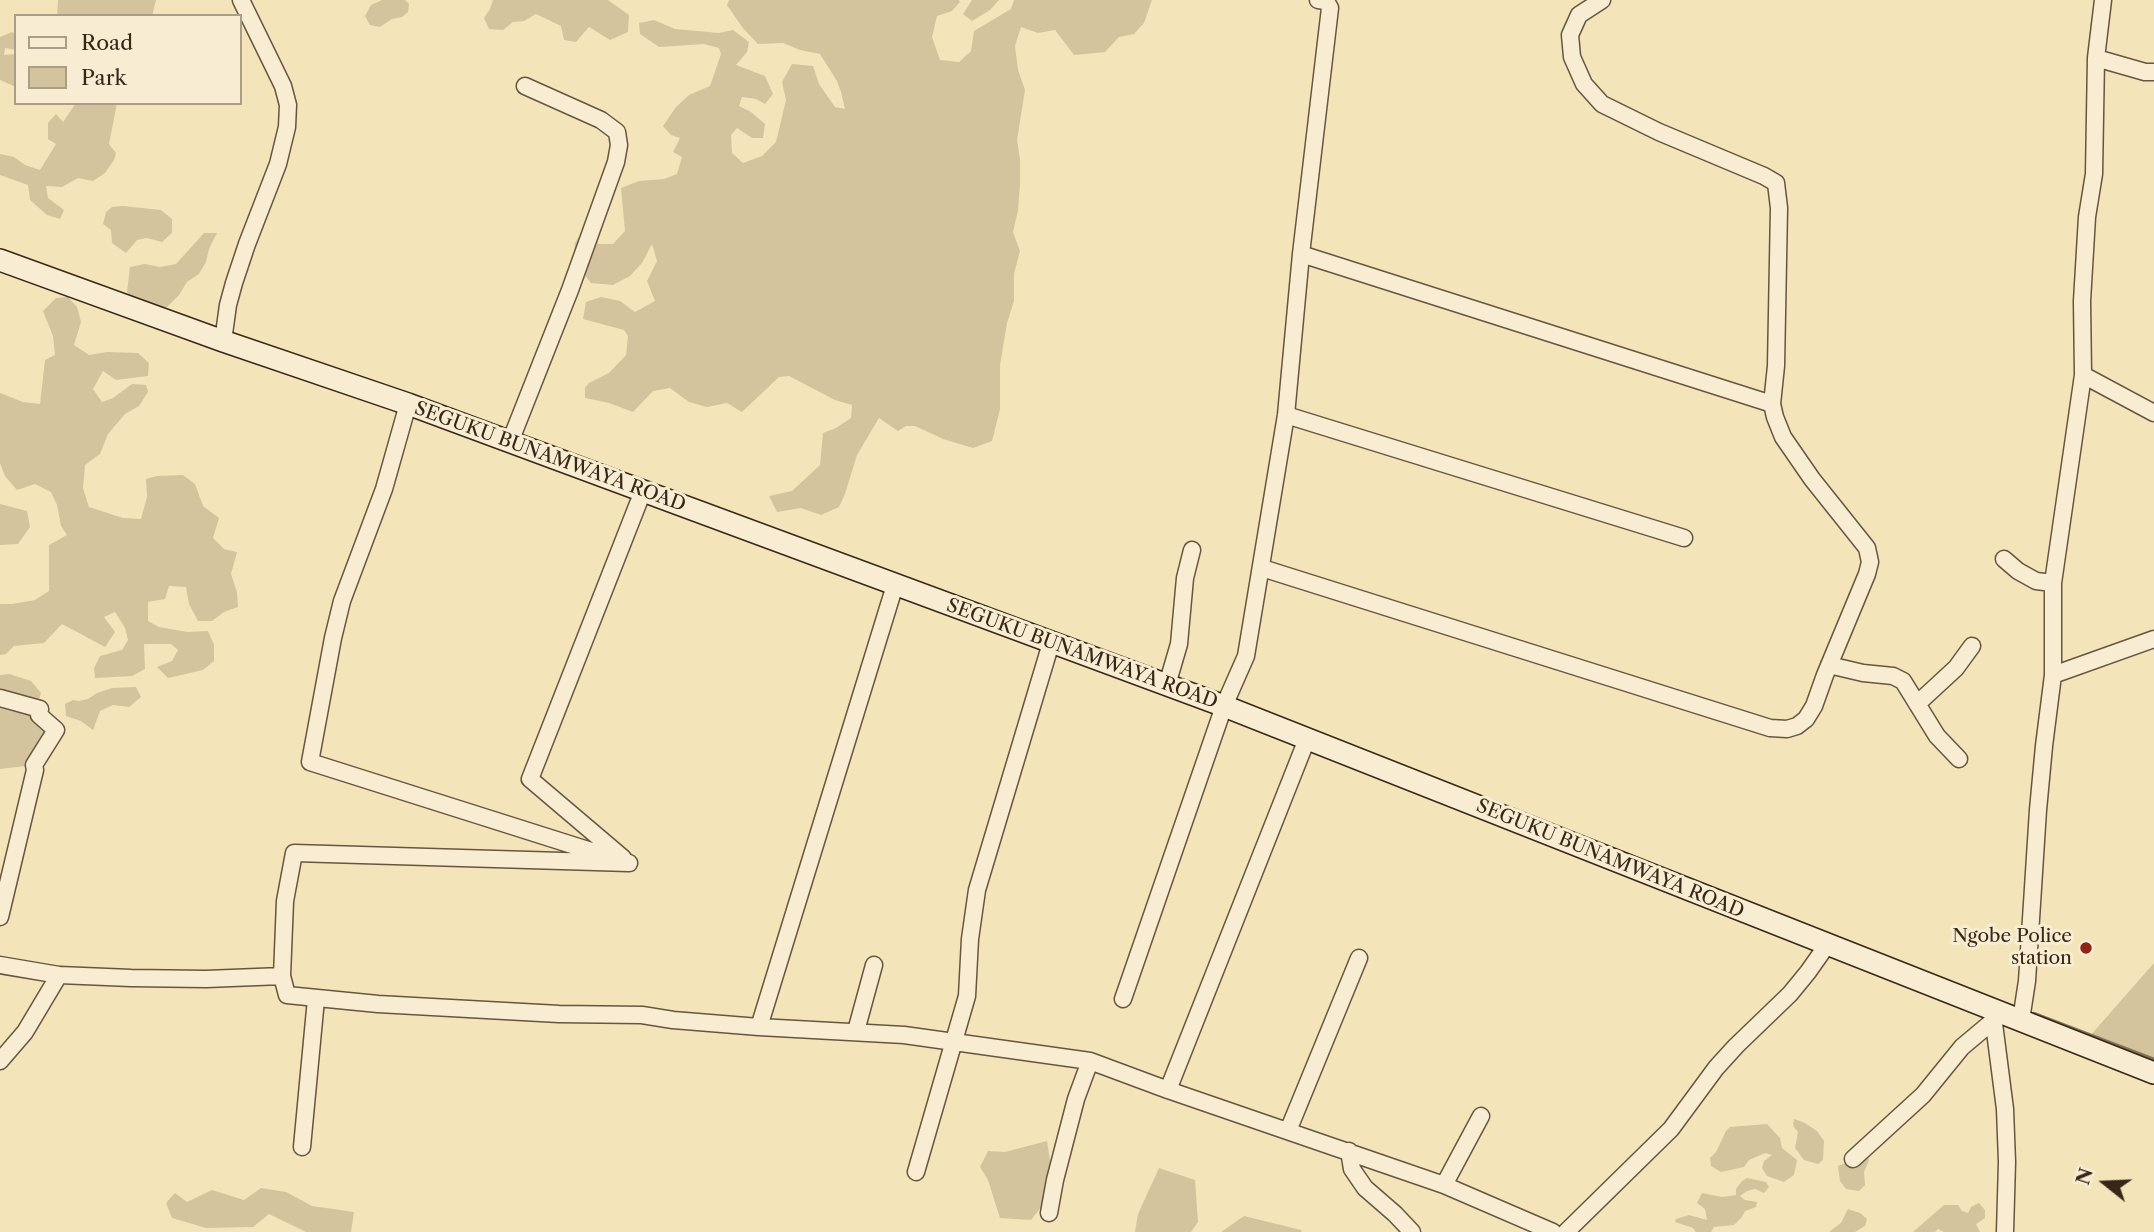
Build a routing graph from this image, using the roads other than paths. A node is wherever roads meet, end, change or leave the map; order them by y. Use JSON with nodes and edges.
{"nodes":[{"id":1,"x":241,"y":0,"type":"edge"},
{"id":2,"x":1318,"y":0,"type":"edge"},
{"id":3,"x":1602,"y":0,"type":"edge"},
{"id":4,"x":2103,"y":0,"type":"edge"},
{"id":5,"x":2096,"y":58,"type":"junction"},
{"id":6,"x":2154,"y":72,"type":"edge"},
{"id":7,"x":525,"y":86,"type":"dead end"},
{"id":8,"x":1301,"y":254,"type":"junction"},
{"id":9,"x":0,"y":260,"type":"edge"},
{"id":10,"x":223,"y":341,"type":"junction"},
{"id":11,"x":2083,"y":375,"type":"junction"},
{"id":12,"x":408,"y":404,"type":"junction"},
{"id":13,"x":1772,"y":404,"type":"junction"},
{"id":14,"x":2154,"y":413,"type":"edge"},
{"id":15,"x":1286,"y":415,"type":"junction"},
{"id":16,"x":510,"y":442,"type":"junction"},
{"id":17,"x":643,"y":491,"type":"junction"},
{"id":18,"x":1684,"y":538,"type":"dead end"},
{"id":19,"x":1192,"y":550,"type":"dead end"},
{"id":20,"x":2004,"y":559,"type":"dead end"},
{"id":21,"x":1262,"y":568,"type":"junction"},
{"id":22,"x":2053,"y":583,"type":"junction"},
{"id":23,"x":895,"y":585,"type":"junction"},
{"id":24,"x":2154,"y":639,"type":"edge"},
{"id":25,"x":1051,"y":643,"type":"junction"},
{"id":26,"x":1972,"y":646,"type":"dead end"},
{"id":27,"x":1829,"y":665,"type":"junction"},
{"id":28,"x":2053,"y":675,"type":"junction"},
{"id":29,"x":1167,"y":685,"type":"junction"},
{"id":30,"x":0,"y":698,"type":"edge"},
{"id":31,"x":1917,"y":704,"type":"junction"},
{"id":32,"x":1224,"y":706,"type":"junction"},
{"id":33,"x":1307,"y":739,"type":"junction"},
{"id":34,"x":1959,"y":759,"type":"dead end"},
{"id":35,"x":629,"y":863,"type":"junction"},
{"id":36,"x":0,"y":917,"type":"edge"},
{"id":37,"x":1826,"y":945,"type":"junction"},
{"id":38,"x":1359,"y":958,"type":"dead end"},
{"id":39,"x":3,"y":963,"type":"edge"},
{"id":40,"x":874,"y":965,"type":"dead end"},
{"id":41,"x":59,"y":975,"type":"junction"},
{"id":42,"x":282,"y":976,"type":"junction"},
{"id":43,"x":316,"y":999,"type":"junction"},
{"id":44,"x":1123,"y":999,"type":"dead end"},
{"id":45,"x":1992,"y":1015,"type":"junction"},
{"id":46,"x":2021,"y":1020,"type":"junction"},
{"id":47,"x":759,"y":1027,"type":"junction"},
{"id":48,"x":856,"y":1031,"type":"junction"},
{"id":49,"x":953,"y":1043,"type":"junction"},
{"id":50,"x":0,"y":1061,"type":"edge"},
{"id":51,"x":1090,"y":1062,"type":"junction"},
{"id":52,"x":2154,"y":1073,"type":"edge"},
{"id":53,"x":1168,"y":1090,"type":"junction"},
{"id":54,"x":1481,"y":1116,"type":"dead end"},
{"id":55,"x":1288,"y":1131,"type":"junction"},
{"id":56,"x":302,"y":1147,"type":"dead end"},
{"id":57,"x":1349,"y":1152,"type":"junction"},
{"id":58,"x":1853,"y":1159,"type":"dead end"},
{"id":59,"x":916,"y":1172,"type":"dead end"},
{"id":60,"x":1444,"y":1185,"type":"junction"},
{"id":61,"x":1049,"y":1213,"type":"dead end"},
{"id":62,"x":1412,"y":1232,"type":"edge"},
{"id":63,"x":1553,"y":1232,"type":"edge"},
{"id":64,"x":1566,"y":1232,"type":"edge"},
{"id":65,"x":2005,"y":1232,"type":"edge"}],
"edges":[{"from":1,"to":10,"type":"street"},
{"from":2,"to":8,"type":"street"},
{"from":3,"to":13,"type":"street"},
{"from":4,"to":5,"type":"street"},
{"from":5,"to":6,"type":"street"},
{"from":5,"to":11,"type":"street"},
{"from":7,"to":16,"type":"street"},
{"from":8,"to":13,"type":"street"},
{"from":8,"to":15,"type":"street"},
{"from":9,"to":10,"type":"main road","name":"SEGUKU BUNAMWAYA ROAD"},
{"from":10,"to":12,"type":"main road","name":"SEGUKU BUNAMWAYA ROAD"},
{"from":11,"to":14,"type":"street"},
{"from":11,"to":22,"type":"street"},
{"from":12,"to":16,"type":"main road","name":"SEGUKU BUNAMWAYA ROAD"},
{"from":12,"to":35,"type":"street"},
{"from":13,"to":27,"type":"street"},
{"from":15,"to":18,"type":"street"},
{"from":15,"to":21,"type":"street"},
{"from":16,"to":17,"type":"main road","name":"SEGUKU BUNAMWAYA ROAD"},
{"from":17,"to":23,"type":"main road","name":"SEGUKU BUNAMWAYA ROAD"},
{"from":17,"to":35,"type":"street"},
{"from":19,"to":29,"type":"street"},
{"from":20,"to":22,"type":"street"},
{"from":21,"to":27,"type":"street"},
{"from":21,"to":32,"type":"street"},
{"from":22,"to":28,"type":"street"},
{"from":23,"to":25,"type":"main road","name":"SEGUKU BUNAMWAYA ROAD"},
{"from":23,"to":47,"type":"street"},
{"from":24,"to":28,"type":"street"},
{"from":25,"to":29,"type":"main road","name":"SEGUKU BUNAMWAYA ROAD"},
{"from":25,"to":49,"type":"street"},
{"from":26,"to":31,"type":"street"},
{"from":27,"to":31,"type":"street"},
{"from":28,"to":46,"type":"street"},
{"from":29,"to":32,"type":"main road","name":"SEGUKU BUNAMWAYA ROAD"},
{"from":30,"to":36,"type":"street"},
{"from":31,"to":34,"type":"street"},
{"from":32,"to":33,"type":"main road","name":"SEGUKU BUNAMWAYA ROAD"},
{"from":32,"to":44,"type":"street"},
{"from":33,"to":37,"type":"main road","name":"SEGUKU BUNAMWAYA ROAD"},
{"from":33,"to":53,"type":"street"},
{"from":35,"to":42,"type":"street"},
{"from":37,"to":45,"type":"main road","name":"SEGUKU BUNAMWAYA ROAD"},
{"from":37,"to":64,"type":"street"},
{"from":38,"to":55,"type":"street"},
{"from":39,"to":41,"type":"street"},
{"from":40,"to":48,"type":"street"},
{"from":41,"to":42,"type":"street"},
{"from":41,"to":50,"type":"street"},
{"from":42,"to":43,"type":"street"},
{"from":43,"to":47,"type":"street"},
{"from":43,"to":56,"type":"street"},
{"from":45,"to":46,"type":"main road","name":"SEGUKU BUNAMWAYA ROAD"},
{"from":45,"to":58,"type":"street"},
{"from":45,"to":65,"type":"street"},
{"from":46,"to":52,"type":"main road","name":"SEGUKU BUNAMWAYA ROAD"},
{"from":47,"to":48,"type":"street"},
{"from":48,"to":49,"type":"street"},
{"from":49,"to":51,"type":"street"},
{"from":49,"to":59,"type":"street"},
{"from":51,"to":53,"type":"street"},
{"from":51,"to":61,"type":"street"},
{"from":53,"to":55,"type":"street"},
{"from":54,"to":60,"type":"street"},
{"from":55,"to":57,"type":"street"},
{"from":57,"to":60,"type":"street"},
{"from":57,"to":62,"type":"street"},
{"from":60,"to":63,"type":"street"}]}
